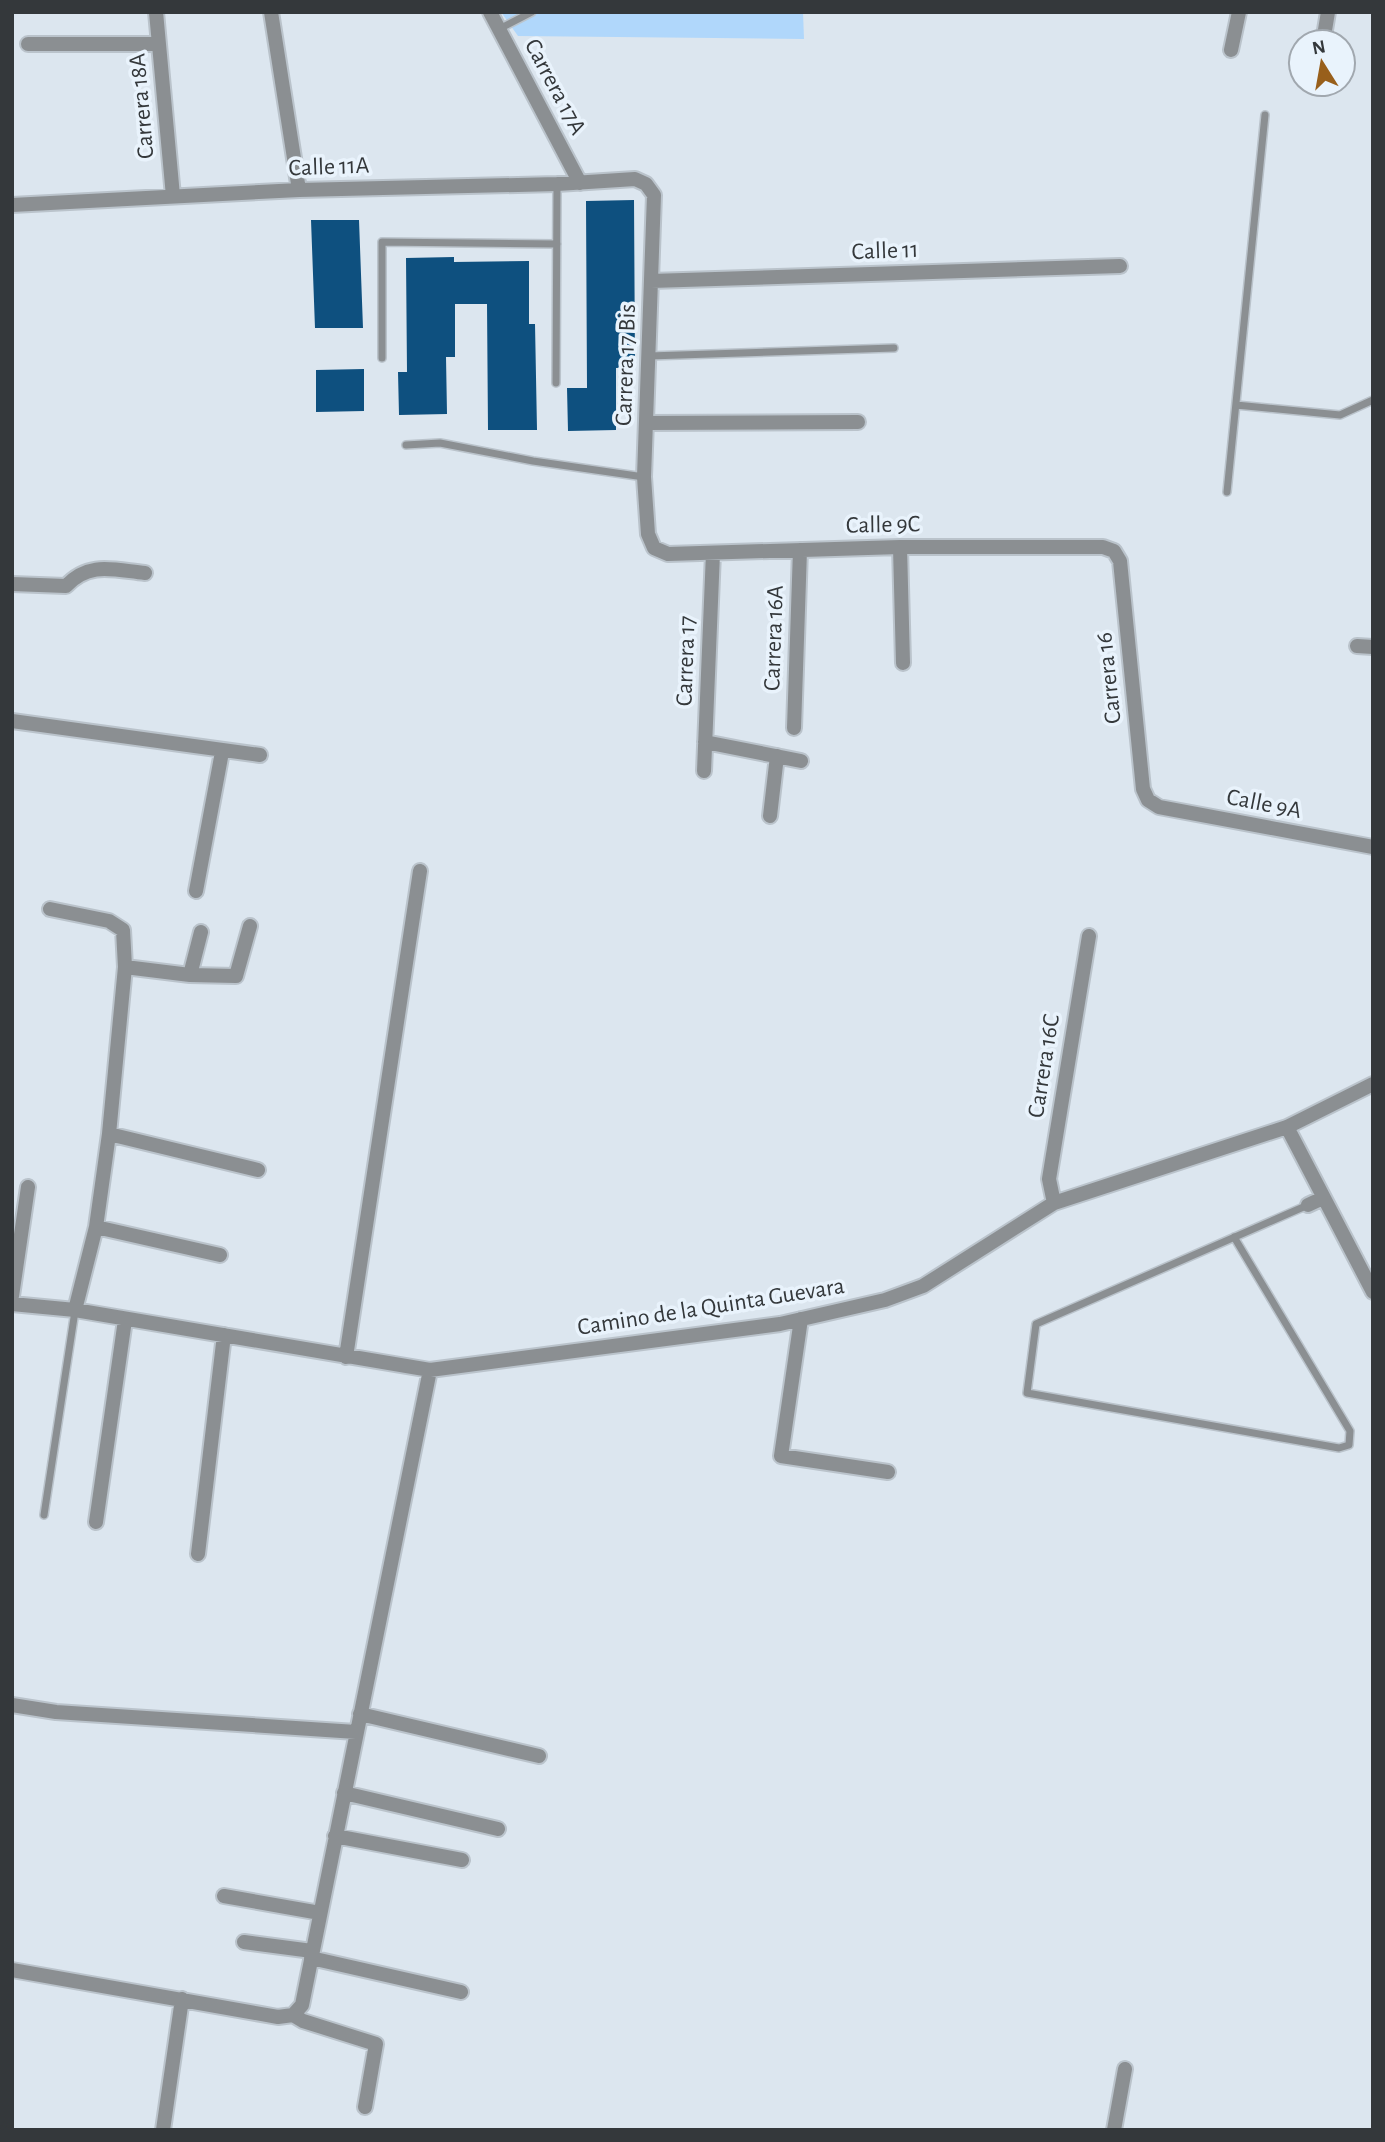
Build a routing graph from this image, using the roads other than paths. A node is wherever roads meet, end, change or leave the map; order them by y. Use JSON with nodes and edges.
{"nodes":[{"id":1,"x":156,"y":12,"type":"edge"},
{"id":2,"x":271,"y":12,"type":"edge"},
{"id":3,"x":489,"y":12,"type":"edge"},
{"id":4,"x":532,"y":12,"type":"edge"},
{"id":5,"x":1239,"y":12,"type":"edge"},
{"id":6,"x":498,"y":29,"type":"junction"},
{"id":7,"x":28,"y":44,"type":"dead end"},
{"id":8,"x":159,"y":44,"type":"junction"},
{"id":9,"x":1231,"y":50,"type":"dead end"},
{"id":10,"x":1265,"y":115,"type":"dead end"},
{"id":11,"x":580,"y":183,"type":"junction"},
{"id":12,"x":557,"y":184,"type":"junction"},
{"id":13,"x":646,"y":184,"type":"joint"},
{"id":14,"x":299,"y":190,"type":"junction"},
{"id":15,"x":173,"y":196,"type":"junction"},
{"id":16,"x":12,"y":205,"type":"edge"},
{"id":17,"x":557,"y":244,"type":"junction"},
{"id":18,"x":1120,"y":266,"type":"dead end"},
{"id":19,"x":651,"y":281,"type":"junction"},
{"id":20,"x":894,"y":348,"type":"dead end"},
{"id":21,"x":648,"y":356,"type":"junction"},
{"id":22,"x":382,"y":358,"type":"dead end"},
{"id":23,"x":556,"y":383,"type":"dead end"},
{"id":24,"x":1373,"y":400,"type":"edge"},
{"id":25,"x":1236,"y":405,"type":"junction"},
{"id":26,"x":858,"y":422,"type":"dead end"},
{"id":27,"x":647,"y":423,"type":"junction"},
{"id":28,"x":406,"y":444,"type":"dead end"},
{"id":29,"x":644,"y":477,"type":"junction"},
{"id":30,"x":1227,"y":492,"type":"dead end"},
{"id":31,"x":900,"y":547,"type":"junction"},
{"id":32,"x":654,"y":548,"type":"joint"},
{"id":33,"x":800,"y":550,"type":"junction"},
{"id":34,"x":1114,"y":551,"type":"joint"},
{"id":35,"x":713,"y":553,"type":"junction"},
{"id":36,"x":145,"y":573,"type":"dead end"},
{"id":37,"x":12,"y":583,"type":"edge"},
{"id":38,"x":1357,"y":646,"type":"dead end"},
{"id":39,"x":1373,"y":647,"type":"edge"},
{"id":40,"x":903,"y":663,"type":"dead end"},
{"id":41,"x":12,"y":721,"type":"edge"},
{"id":42,"x":794,"y":728,"type":"dead end"},
{"id":43,"x":705,"y":742,"type":"junction"},
{"id":44,"x":222,"y":752,"type":"junction"},
{"id":45,"x":260,"y":755,"type":"dead end"},
{"id":46,"x":777,"y":756,"type":"junction"},
{"id":47,"x":801,"y":761,"type":"dead end"},
{"id":48,"x":704,"y":771,"type":"dead end"},
{"id":49,"x":1148,"y":800,"type":"joint"},
{"id":50,"x":770,"y":816,"type":"dead end"},
{"id":51,"x":1373,"y":848,"type":"edge"},
{"id":52,"x":420,"y":871,"type":"dead end"},
{"id":53,"x":196,"y":891,"type":"dead end"},
{"id":54,"x":50,"y":909,"type":"dead end"},
{"id":55,"x":250,"y":926,"type":"dead end"},
{"id":56,"x":201,"y":932,"type":"dead end"},
{"id":57,"x":1089,"y":936,"type":"dead end"},
{"id":58,"x":125,"y":967,"type":"junction"},
{"id":59,"x":190,"y":975,"type":"junction"},
{"id":60,"x":1373,"y":1084,"type":"edge"},
{"id":61,"x":1287,"y":1127,"type":"junction"},
{"id":62,"x":109,"y":1134,"type":"junction"},
{"id":63,"x":258,"y":1170,"type":"dead end"},
{"id":64,"x":28,"y":1187,"type":"dead end"},
{"id":65,"x":1323,"y":1198,"type":"junction"},
{"id":66,"x":1054,"y":1203,"type":"junction"},
{"id":67,"x":1308,"y":1205,"type":"joint"},
{"id":68,"x":96,"y":1227,"type":"junction"},
{"id":69,"x":1234,"y":1237,"type":"junction"},
{"id":70,"x":220,"y":1255,"type":"dead end"},
{"id":71,"x":1373,"y":1292,"type":"edge"},
{"id":72,"x":12,"y":1296,"type":"edge"},
{"id":73,"x":12,"y":1304,"type":"edge"},
{"id":74,"x":75,"y":1310,"type":"junction"},
{"id":75,"x":801,"y":1319,"type":"junction"},
{"id":76,"x":125,"y":1320,"type":"junction"},
{"id":77,"x":224,"y":1335,"type":"junction"},
{"id":78,"x":346,"y":1357,"type":"junction"},
{"id":79,"x":430,"y":1370,"type":"junction"},
{"id":80,"x":888,"y":1472,"type":"dead end"},
{"id":81,"x":44,"y":1515,"type":"dead end"},
{"id":82,"x":96,"y":1522,"type":"dead end"},
{"id":83,"x":198,"y":1554,"type":"dead end"},
{"id":84,"x":12,"y":1705,"type":"edge"},
{"id":85,"x":360,"y":1714,"type":"junction"},
{"id":86,"x":356,"y":1732,"type":"junction"},
{"id":87,"x":539,"y":1756,"type":"dead end"},
{"id":88,"x":344,"y":1793,"type":"junction"},
{"id":89,"x":498,"y":1829,"type":"dead end"},
{"id":90,"x":335,"y":1836,"type":"junction"},
{"id":91,"x":462,"y":1860,"type":"dead end"},
{"id":92,"x":224,"y":1896,"type":"dead end"},
{"id":93,"x":320,"y":1913,"type":"junction"},
{"id":94,"x":244,"y":1942,"type":"dead end"},
{"id":95,"x":312,"y":1954,"type":"junction"},
{"id":96,"x":12,"y":1970,"type":"edge"},
{"id":97,"x":461,"y":1992,"type":"dead end"},
{"id":98,"x":182,"y":1999,"type":"junction"},
{"id":99,"x":293,"y":2015,"type":"junction"},
{"id":100,"x":1125,"y":2069,"type":"dead end"},
{"id":101,"x":365,"y":2106,"type":"dead end"},
{"id":102,"x":163,"y":2130,"type":"edge"},
{"id":103,"x":1115,"y":2130,"type":"edge"}],
"edges":[{"from":1,"to":8,"type":"street","name":"Carrera 18A"},
{"from":2,"to":14,"type":"street"},
{"from":3,"to":6,"type":"street","name":"Carrera 17A"},
{"from":4,"to":6,"type":"lane"},
{"from":5,"to":9,"type":"street"},
{"from":6,"to":11,"type":"street","name":"Carrera 17A"},
{"from":7,"to":8,"type":"street"},
{"from":8,"to":15,"type":"street","name":"Carrera 18A"},
{"from":10,"to":25,"type":"lane"},
{"from":11,"to":12,"type":"street","name":"Calle 11A"},
{"from":11,"to":13,"type":"street","name":"Calle 11A"},
{"from":12,"to":14,"type":"street","name":"Calle 11A"},
{"from":12,"to":17,"type":"lane"},
{"from":13,"to":19,"type":"street","name":"Carrera 17 Bis"},
{"from":14,"to":15,"type":"street","name":"Calle 11A"},
{"from":15,"to":16,"type":"street","name":"Calle 11A"},
{"from":17,"to":22,"type":"lane"},
{"from":17,"to":23,"type":"lane"},
{"from":18,"to":19,"type":"street","name":"Calle 11"},
{"from":19,"to":21,"type":"street","name":"Carrera 17 Bis"},
{"from":20,"to":21,"type":"lane"},
{"from":21,"to":27,"type":"street","name":"Carrera 17 Bis"},
{"from":24,"to":25,"type":"lane"},
{"from":25,"to":30,"type":"lane"},
{"from":26,"to":27,"type":"street"},
{"from":27,"to":29,"type":"street","name":"Carrera 17 Bis"},
{"from":28,"to":29,"type":"lane"},
{"from":29,"to":32,"type":"street","name":"Carrera 17 Bis"},
{"from":31,"to":33,"type":"street","name":"Calle 9C"},
{"from":31,"to":34,"type":"street","name":"Calle 9C"},
{"from":31,"to":40,"type":"street"},
{"from":32,"to":35,"type":"street","name":"Calle 9C"},
{"from":33,"to":35,"type":"street","name":"Calle 9C"},
{"from":33,"to":42,"type":"street","name":"Carrera 16A"},
{"from":34,"to":49,"type":"street","name":"Carrera 16"},
{"from":35,"to":43,"type":"street","name":"Carrera 17"},
{"from":36,"to":37,"type":"street"},
{"from":38,"to":39,"type":"street"},
{"from":41,"to":44,"type":"street"},
{"from":43,"to":46,"type":"street"},
{"from":43,"to":48,"type":"street","name":"Carrera 17"},
{"from":44,"to":45,"type":"street"},
{"from":44,"to":53,"type":"street"},
{"from":46,"to":47,"type":"street"},
{"from":46,"to":50,"type":"street"},
{"from":49,"to":51,"type":"street","name":"Calle 9A"},
{"from":52,"to":78,"type":"street"},
{"from":54,"to":58,"type":"street"},
{"from":55,"to":59,"type":"street"},
{"from":56,"to":59,"type":"street"},
{"from":57,"to":66,"type":"street","name":"Carrera 16C"},
{"from":58,"to":59,"type":"street"},
{"from":58,"to":62,"type":"street"},
{"from":60,"to":61,"type":"street","name":"Camino de la Quinta Guevara"},
{"from":61,"to":65,"type":"street"},
{"from":61,"to":66,"type":"street","name":"Camino de la Quinta Guevara"},
{"from":62,"to":63,"type":"street"},
{"from":62,"to":68,"type":"street"},
{"from":64,"to":72,"type":"street"},
{"from":65,"to":67,"type":"street"},
{"from":65,"to":71,"type":"street"},
{"from":66,"to":75,"type":"street","name":"Camino de la Quinta Guevara"},
{"from":67,"to":69,"type":"lane"},
{"from":68,"to":70,"type":"street"},
{"from":68,"to":74,"type":"street"},
{"from":69,"to":69,"type":"lane"},
{"from":73,"to":74,"type":"street","name":"Camino de la Quinta Guevara"},
{"from":74,"to":76,"type":"street","name":"Camino de la Quinta Guevara"},
{"from":74,"to":81,"type":"lane"},
{"from":75,"to":79,"type":"street","name":"Camino de la Quinta Guevara"},
{"from":75,"to":80,"type":"street"},
{"from":76,"to":77,"type":"street","name":"Camino de la Quinta Guevara"},
{"from":76,"to":82,"type":"street"},
{"from":77,"to":78,"type":"street","name":"Camino de la Quinta Guevara"},
{"from":77,"to":83,"type":"street"},
{"from":78,"to":79,"type":"street","name":"Camino de la Quinta Guevara"},
{"from":79,"to":85,"type":"street"},
{"from":84,"to":86,"type":"street"},
{"from":85,"to":86,"type":"street"},
{"from":85,"to":87,"type":"street"},
{"from":86,"to":88,"type":"street"},
{"from":88,"to":89,"type":"street"},
{"from":88,"to":90,"type":"street"},
{"from":90,"to":91,"type":"street"},
{"from":90,"to":93,"type":"street"},
{"from":92,"to":93,"type":"street"},
{"from":93,"to":95,"type":"street"},
{"from":94,"to":95,"type":"street"},
{"from":95,"to":97,"type":"street"},
{"from":95,"to":99,"type":"street"},
{"from":96,"to":98,"type":"street"},
{"from":98,"to":99,"type":"street"},
{"from":98,"to":102,"type":"street"},
{"from":99,"to":101,"type":"street"},
{"from":100,"to":103,"type":"street"}]}
